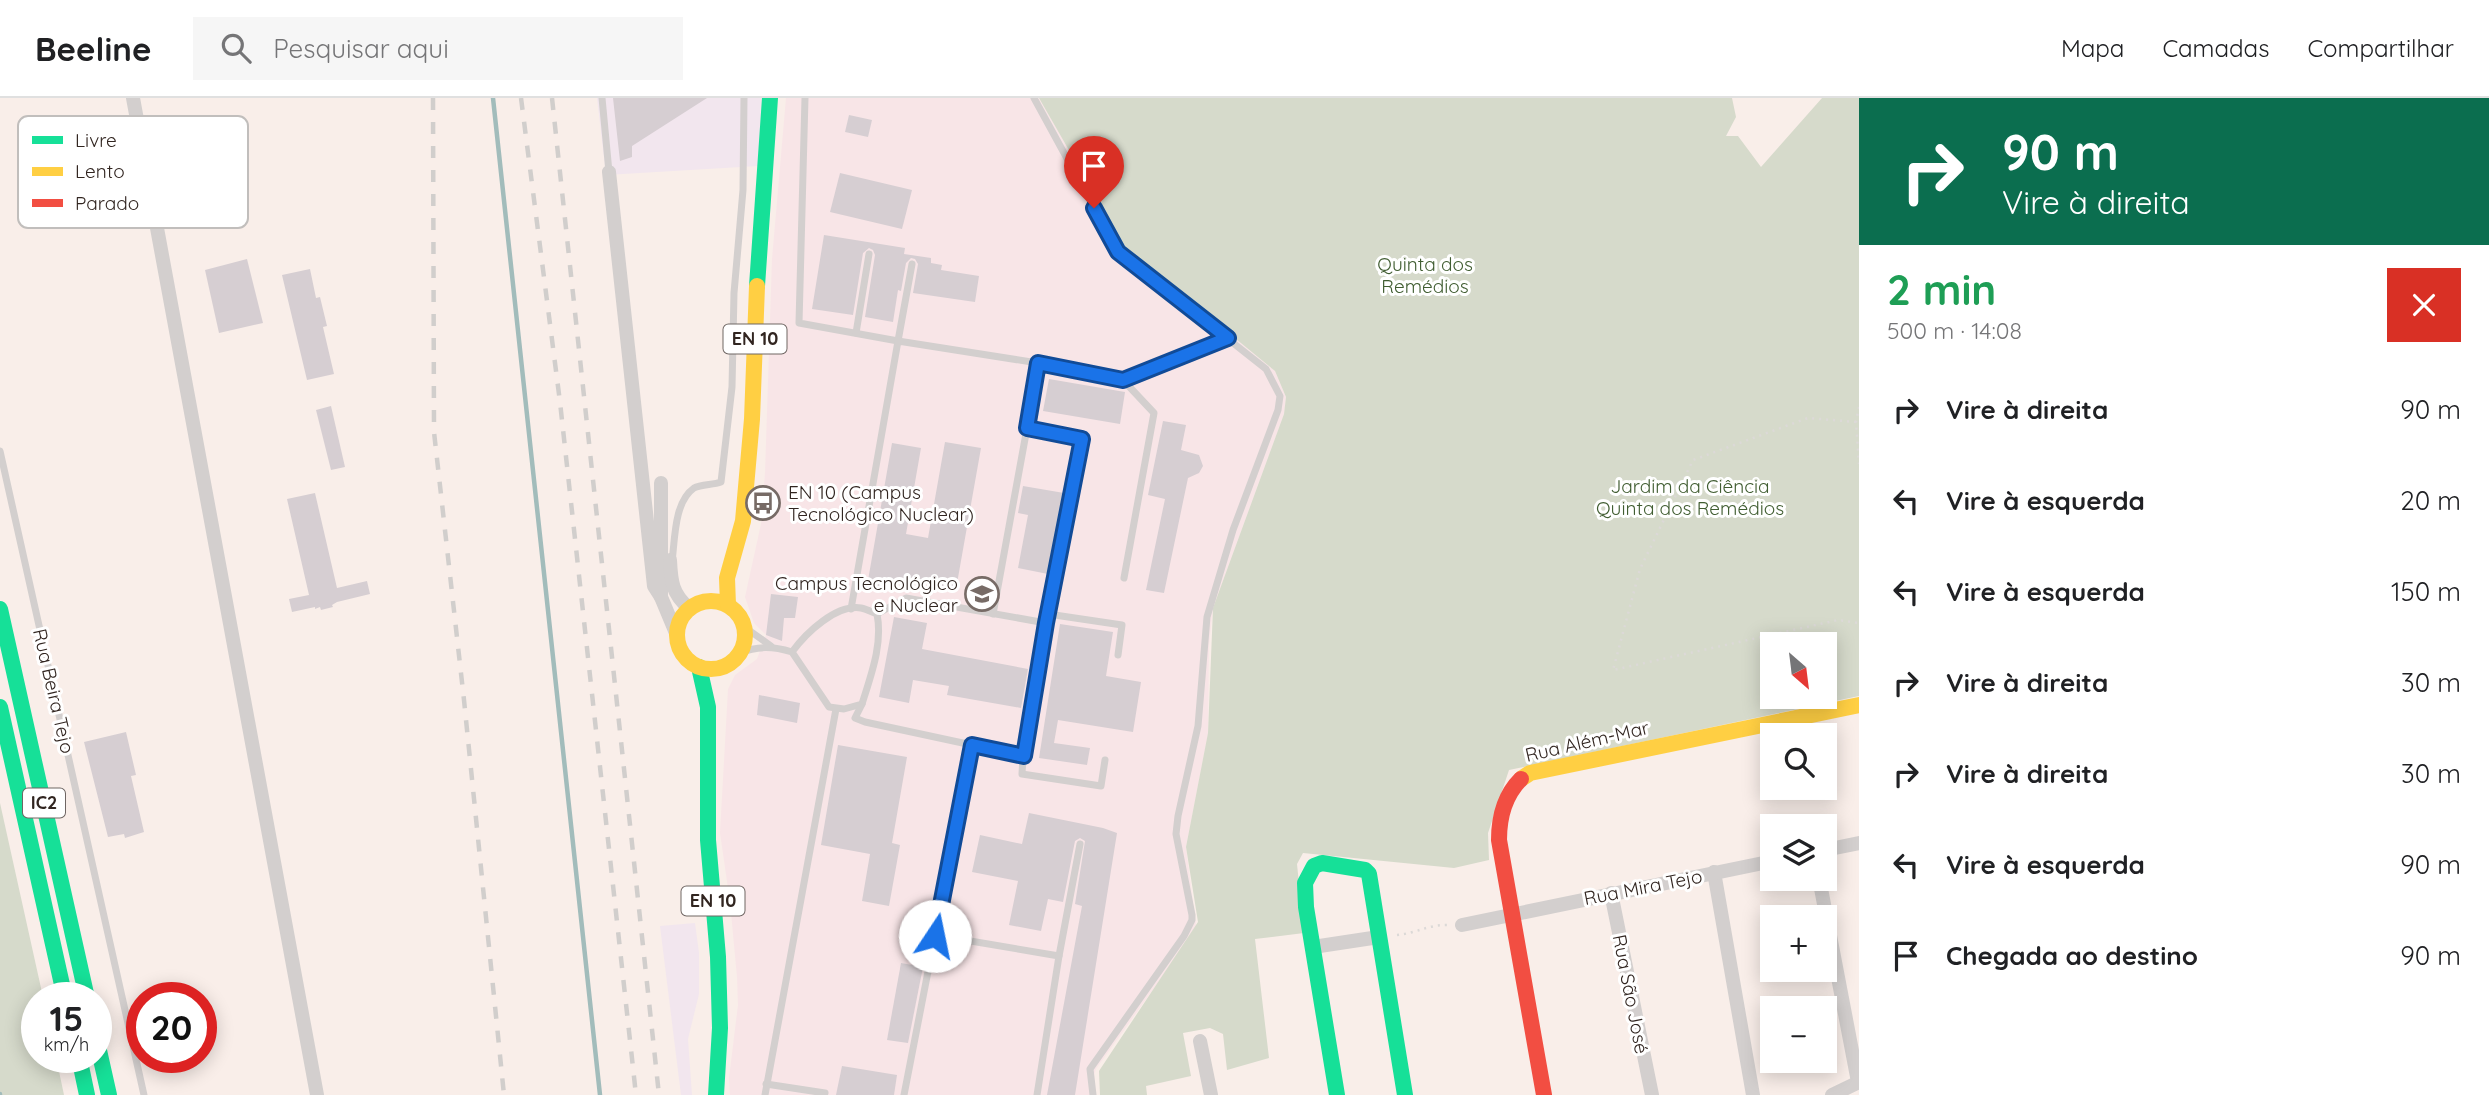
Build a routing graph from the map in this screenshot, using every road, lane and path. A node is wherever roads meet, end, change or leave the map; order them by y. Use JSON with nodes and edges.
{"nodes":[{"id":1,"x":133,"y":98,"type":"edge"},
{"id":2,"x":602,"y":98,"type":"edge"},
{"id":3,"x":744,"y":98,"type":"edge"},
{"id":4,"x":770,"y":98,"type":"edge"},
{"id":5,"x":805,"y":98,"type":"edge"},
{"id":6,"x":1034,"y":98,"type":"edge"},
{"id":7,"x":136,"y":116,"type":"edge"},
{"id":8,"x":609,"y":172,"type":"joint"},
{"id":9,"x":157,"y":228,"type":"edge"},
{"id":10,"x":869,"y":254,"type":"dead end"},
{"id":11,"x":912,"y":264,"type":"dead end"},
{"id":12,"x":856,"y":333,"type":"junction"},
{"id":13,"x":1228,"y":338,"type":"junction"},
{"id":14,"x":898,"y":341,"type":"junction"},
{"id":15,"x":1038,"y":363,"type":"junction"},
{"id":16,"x":1123,"y":380,"type":"junction"},
{"id":17,"x":1859,"y":407,"type":"edge"},
{"id":18,"x":1856,"y":422,"type":"junction"},
{"id":19,"x":1027,"y":428,"type":"junction"},
{"id":20,"x":0,"y":451,"type":"edge"},
{"id":21,"x":1859,"y":464,"type":"edge"},
{"id":22,"x":670,"y":576,"type":"junction"},
{"id":23,"x":727,"y":578,"type":"junction"},
{"id":24,"x":1124,"y":578,"type":"dead end"},
{"id":25,"x":661,"y":597,"type":"junction"},
{"id":26,"x":710,"y":600,"type":"junction"},
{"id":27,"x":689,"y":608,"type":"junction"},
{"id":28,"x":0,"y":609,"type":"edge"},
{"id":29,"x":852,"y":609,"type":"junction"},
{"id":30,"x":734,"y":611,"type":"junction"},
{"id":31,"x":877,"y":614,"type":"junction"},
{"id":32,"x":993,"y":614,"type":"junction"},
{"id":33,"x":1048,"y":614,"type":"junction"},
{"id":34,"x":1046,"y":623,"type":"junction"},
{"id":35,"x":1859,"y":623,"type":"edge"},
{"id":36,"x":676,"y":633,"type":"junction"},
{"id":37,"x":772,"y":646,"type":"junction"},
{"id":38,"x":792,"y":652,"type":"junction"},
{"id":39,"x":739,"y":653,"type":"junction"},
{"id":40,"x":1118,"y":655,"type":"dead end"},
{"id":41,"x":725,"y":666,"type":"junction"},
{"id":42,"x":699,"y":667,"type":"junction"},
{"id":43,"x":862,"y":704,"type":"junction"},
{"id":44,"x":1859,"y":705,"type":"edge"},
{"id":45,"x":708,"y":706,"type":"junction"},
{"id":46,"x":0,"y":707,"type":"edge"},
{"id":47,"x":836,"y":709,"type":"junction"},
{"id":48,"x":972,"y":745,"type":"junction"},
{"id":49,"x":1024,"y":756,"type":"junction"},
{"id":50,"x":1105,"y":760,"type":"dead end"},
{"id":51,"x":1859,"y":843,"type":"edge"},
{"id":52,"x":1080,"y":844,"type":"dead end"},
{"id":53,"x":1837,"y":848,"type":"edge"},
{"id":54,"x":1760,"y":863,"type":"edge"},
{"id":55,"x":1714,"y":872,"type":"junction"},
{"id":56,"x":1822,"y":891,"type":"edge"},
{"id":57,"x":1611,"y":893,"type":"junction"},
{"id":58,"x":1513,"y":913,"type":"junction"},
{"id":59,"x":1462,"y":925,"type":"joint"},
{"id":60,"x":935,"y":936,"type":"junction"},
{"id":61,"x":1379,"y":937,"type":"junction"},
{"id":62,"x":1313,"y":947,"type":"junction"},
{"id":63,"x":1059,"y":956,"type":"junction"},
{"id":64,"x":61,"y":982,"type":"edge"},
{"id":65,"x":84,"y":982,"type":"edge"},
{"id":66,"x":1200,"y":1041,"type":"dead end"},
{"id":67,"x":82,"y":1073,"type":"edge"},
{"id":68,"x":104,"y":1073,"type":"edge"},
{"id":69,"x":1859,"y":1082,"type":"edge"},
{"id":70,"x":766,"y":1084,"type":"junction"},
{"id":71,"x":825,"y":1093,"type":"dead end"},
{"id":72,"x":87,"y":1095,"type":"edge"},
{"id":73,"x":109,"y":1095,"type":"edge"},
{"id":74,"x":144,"y":1095,"type":"edge"},
{"id":75,"x":317,"y":1095,"type":"edge"},
{"id":76,"x":716,"y":1095,"type":"edge"},
{"id":77,"x":765,"y":1095,"type":"edge"},
{"id":78,"x":904,"y":1095,"type":"edge"},
{"id":79,"x":1037,"y":1095,"type":"edge"},
{"id":80,"x":1093,"y":1095,"type":"edge"},
{"id":81,"x":1211,"y":1095,"type":"edge"},
{"id":82,"x":1337,"y":1095,"type":"edge"},
{"id":83,"x":1405,"y":1095,"type":"edge"},
{"id":84,"x":1544,"y":1095,"type":"edge"},
{"id":85,"x":1651,"y":1095,"type":"edge"},
{"id":86,"x":1753,"y":1095,"type":"edge"},
{"id":87,"x":1832,"y":1095,"type":"edge"}],
"edges":[{"from":1,"to":7,"type":"street"},
{"from":2,"to":8,"type":"lane"},
{"from":3,"to":22,"type":"lane"},
{"from":4,"to":23,"type":"main road","number":"EN 10"},
{"from":5,"to":12,"type":"lane"},
{"from":6,"to":13,"type":"lane"},
{"from":8,"to":25,"type":"street"},
{"from":9,"to":75,"type":"street"},
{"from":10,"to":12,"type":"lane"},
{"from":11,"to":14,"type":"lane"},
{"from":12,"to":14,"type":"lane"},
{"from":13,"to":16,"type":"lane"},
{"from":13,"to":80,"type":"lane"},
{"from":14,"to":15,"type":"lane"},
{"from":14,"to":29,"type":"lane"},
{"from":15,"to":16,"type":"lane"},
{"from":15,"to":19,"type":"lane"},
{"from":16,"to":24,"type":"lane"},
{"from":17,"to":18,"type":"path"},
{"from":18,"to":21,"type":"path"},
{"from":18,"to":35,"type":"path"},
{"from":19,"to":32,"type":"lane"},
{"from":19,"to":33,"type":"lane"},
{"from":20,"to":74,"type":"lane","name":"Rua Beira Tejo"},
{"from":22,"to":25,"type":"street"},
{"from":22,"to":27,"type":"street"},
{"from":23,"to":26,"type":"main road","number":"EN 10"},
{"from":23,"to":30,"type":"main road","number":"EN 10"},
{"from":25,"to":36,"type":"street"},
{"from":26,"to":27,"type":"main road"},
{"from":26,"to":30,"type":"main road"},
{"from":27,"to":36,"type":"main road"},
{"from":28,"to":65,"type":"main road","number":"IC2"},
{"from":29,"to":31,"type":"lane"},
{"from":29,"to":38,"type":"lane"},
{"from":30,"to":37,"type":"lane"},
{"from":30,"to":39,"type":"main road","number":"EN 10"},
{"from":31,"to":32,"type":"lane"},
{"from":31,"to":43,"type":"lane"},
{"from":32,"to":34,"type":"lane"},
{"from":33,"to":34,"type":"lane"},
{"from":33,"to":40,"type":"lane"},
{"from":34,"to":49,"type":"lane"},
{"from":36,"to":42,"type":"main road","number":"EN 10"},
{"from":37,"to":38,"type":"lane"},
{"from":37,"to":39,"type":"lane"},
{"from":38,"to":47,"type":"lane"},
{"from":39,"to":41,"type":"main road","number":"EN 10"},
{"from":41,"to":42,"type":"main road"},
{"from":41,"to":45,"type":"main road","number":"EN 10"},
{"from":42,"to":45,"type":"main road","number":"EN 10"},
{"from":43,"to":47,"type":"lane"},
{"from":43,"to":48,"type":"lane"},
{"from":44,"to":58,"type":"main road","name":"Rua Além-Mar"},
{"from":45,"to":76,"type":"main road","number":"EN 10"},
{"from":46,"to":64,"type":"main road","number":"IC2"},
{"from":47,"to":70,"type":"lane"},
{"from":48,"to":49,"type":"lane"},
{"from":48,"to":60,"type":"lane"},
{"from":49,"to":50,"type":"lane"},
{"from":51,"to":53,"type":"street"},
{"from":52,"to":63,"type":"lane"},
{"from":54,"to":55,"type":"street","name":"Rua Mira Tejo"},
{"from":55,"to":57,"type":"street","name":"Rua Mira Tejo"},
{"from":55,"to":86,"type":"street"},
{"from":56,"to":69,"type":"street"},
{"from":57,"to":58,"type":"street","name":"Rua Mira Tejo"},
{"from":57,"to":85,"type":"street","name":"Rua São José"},
{"from":58,"to":59,"type":"street","name":"Rua Mira Tejo"},
{"from":58,"to":84,"type":"main road","name":"Rua Além-Mar"},
{"from":59,"to":61,"type":"path"},
{"from":60,"to":63,"type":"lane"},
{"from":60,"to":78,"type":"lane"},
{"from":61,"to":62,"type":"street"},
{"from":61,"to":62,"type":"main road"},
{"from":61,"to":83,"type":"main road"},
{"from":62,"to":82,"type":"main road"},
{"from":63,"to":79,"type":"lane"},
{"from":66,"to":81,"type":"street"},
{"from":67,"to":72,"type":"main road"},
{"from":68,"to":73,"type":"main road"},
{"from":69,"to":87,"type":"street"},
{"from":70,"to":71,"type":"lane"},
{"from":70,"to":77,"type":"lane"}]}
